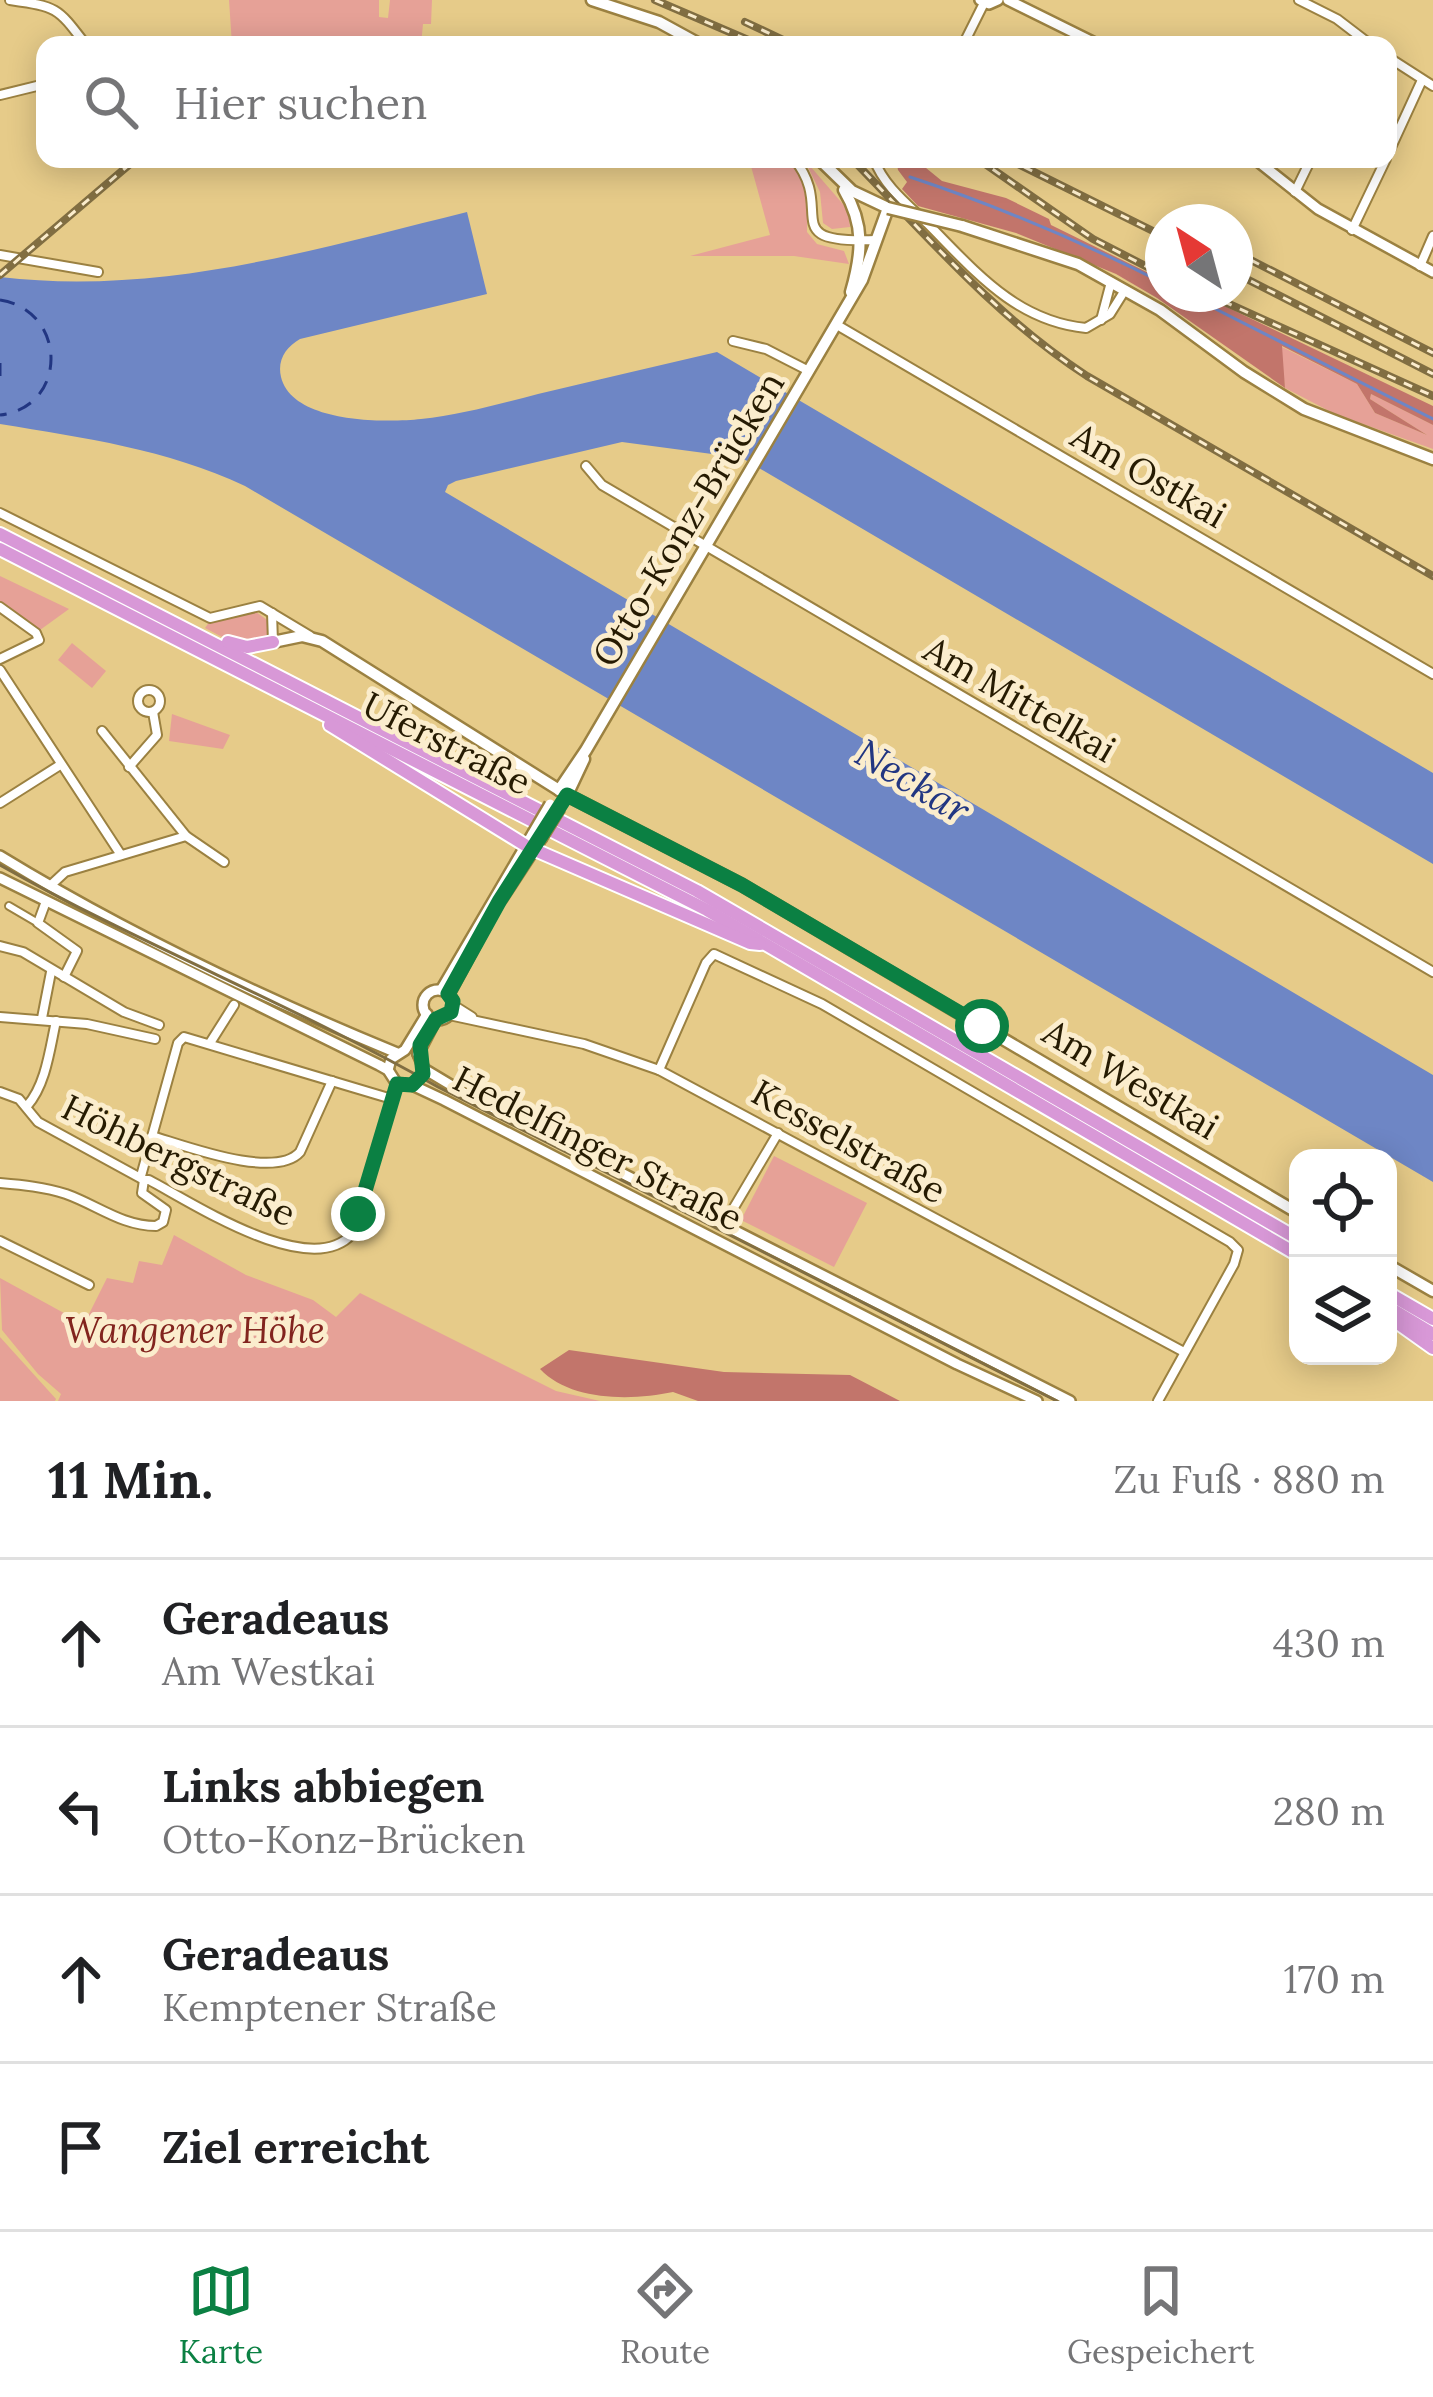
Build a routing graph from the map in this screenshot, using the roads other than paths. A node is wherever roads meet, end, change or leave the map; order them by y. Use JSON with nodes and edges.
{"nodes":[{"id":1,"x":10,"y":0,"type":"edge"},
{"id":2,"x":592,"y":0,"type":"edge"},
{"id":3,"x":998,"y":0,"type":"edge"},
{"id":4,"x":1008,"y":0,"type":"edge"},
{"id":5,"x":1299,"y":0,"type":"edge"},
{"id":6,"x":982,"y":1,"type":"edge"},
{"id":7,"x":79,"y":36,"type":"edge"},
{"id":8,"x":685,"y":36,"type":"edge"},
{"id":9,"x":966,"y":36,"type":"edge"},
{"id":10,"x":1081,"y":36,"type":"edge"},
{"id":11,"x":1357,"y":36,"type":"edge"},
{"id":12,"x":1397,"y":63,"type":"edge"},
{"id":13,"x":1422,"y":80,"type":"junction"},
{"id":14,"x":36,"y":86,"type":"edge"},
{"id":15,"x":1433,"y":86,"type":"edge"},
{"id":16,"x":0,"y":95,"type":"edge"},
{"id":17,"x":1397,"y":135,"type":"edge"},
{"id":18,"x":799,"y":168,"type":"edge"},
{"id":19,"x":827,"y":168,"type":"edge"},
{"id":20,"x":879,"y":168,"type":"edge"},
{"id":21,"x":1266,"y":168,"type":"edge"},
{"id":22,"x":1307,"y":168,"type":"edge"},
{"id":23,"x":1382,"y":168,"type":"edge"},
{"id":24,"x":839,"y":181,"type":"junction"},
{"id":25,"x":1295,"y":192,"type":"junction"},
{"id":26,"x":883,"y":207,"type":"junction"},
{"id":27,"x":1352,"y":230,"type":"junction"},
{"id":28,"x":861,"y":234,"type":"junction"},
{"id":29,"x":1433,"y":236,"type":"edge"},
{"id":30,"x":878,"y":240,"type":"junction"},
{"id":31,"x":0,"y":255,"type":"edge"},
{"id":32,"x":1420,"y":266,"type":"junction"},
{"id":33,"x":98,"y":272,"type":"dead end"},
{"id":34,"x":1433,"y":272,"type":"edge"},
{"id":35,"x":858,"y":280,"type":"junction"},
{"id":36,"x":1112,"y":281,"type":"junction"},
{"id":37,"x":1126,"y":289,"type":"junction"},
{"id":38,"x":839,"y":321,"type":"junction"},
{"id":39,"x":1101,"y":321,"type":"junction"},
{"id":40,"x":733,"y":340,"type":"dead end"},
{"id":41,"x":807,"y":377,"type":"junction"},
{"id":42,"x":1433,"y":458,"type":"edge"},
{"id":43,"x":586,"y":466,"type":"dead end"},
{"id":44,"x":0,"y":513,"type":"edge"},
{"id":45,"x":0,"y":534,"type":"edge"},
{"id":46,"x":707,"y":546,"type":"junction"},
{"id":47,"x":0,"y":549,"type":"edge"},
{"id":48,"x":0,"y":608,"type":"edge"},
{"id":49,"x":272,"y":611,"type":"junction"},
{"id":50,"x":311,"y":637,"type":"junction"},
{"id":51,"x":211,"y":641,"type":"junction"},
{"id":52,"x":273,"y":642,"type":"junction"},
{"id":53,"x":0,"y":659,"type":"edge"},
{"id":54,"x":0,"y":670,"type":"edge"},
{"id":55,"x":1433,"y":674,"type":"edge"},
{"id":56,"x":152,"y":712,"type":"dead end"},
{"id":57,"x":318,"y":712,"type":"junction"},
{"id":58,"x":102,"y":731,"type":"dead end"},
{"id":59,"x":60,"y":765,"type":"junction"},
{"id":60,"x":129,"y":767,"type":"junction"},
{"id":61,"x":563,"y":792,"type":"junction"},
{"id":62,"x":0,"y":803,"type":"edge"},
{"id":63,"x":186,"y":836,"type":"junction"},
{"id":64,"x":533,"y":842,"type":"junction"},
{"id":65,"x":121,"y":855,"type":"junction"},
{"id":66,"x":0,"y":856,"type":"edge"},
{"id":67,"x":224,"y":862,"type":"dead end"},
{"id":68,"x":0,"y":878,"type":"edge"},
{"id":69,"x":51,"y":885,"type":"junction"},
{"id":70,"x":45,"y":904,"type":"junction"},
{"id":71,"x":9,"y":906,"type":"dead end"},
{"id":72,"x":38,"y":922,"type":"junction"},
{"id":73,"x":767,"y":944,"type":"junction"},
{"id":74,"x":0,"y":946,"type":"edge"},
{"id":75,"x":51,"y":972,"type":"junction"},
{"id":76,"x":1433,"y":972,"type":"edge"},
{"id":77,"x":64,"y":977,"type":"junction"},
{"id":78,"x":448,"y":1001,"type":"junction"},
{"id":79,"x":234,"y":1005,"type":"dead end"},
{"id":80,"x":0,"y":1017,"type":"edge"},
{"id":81,"x":431,"y":1017,"type":"junction"},
{"id":82,"x":42,"y":1018,"type":"junction"},
{"id":83,"x":56,"y":1021,"type":"junction"},
{"id":84,"x":159,"y":1025,"type":"dead end"},
{"id":85,"x":155,"y":1039,"type":"dead end"},
{"id":86,"x":210,"y":1043,"type":"junction"},
{"id":87,"x":401,"y":1052,"type":"junction"},
{"id":88,"x":418,"y":1054,"type":"junction"},
{"id":89,"x":424,"y":1069,"type":"junction"},
{"id":90,"x":388,"y":1070,"type":"junction"},
{"id":91,"x":659,"y":1070,"type":"junction"},
{"id":92,"x":332,"y":1081,"type":"junction"},
{"id":93,"x":397,"y":1084,"type":"junction"},
{"id":94,"x":412,"y":1085,"type":"junction"},
{"id":95,"x":0,"y":1092,"type":"edge"},
{"id":96,"x":392,"y":1099,"type":"junction"},
{"id":97,"x":27,"y":1106,"type":"junction"},
{"id":98,"x":778,"y":1133,"type":"junction"},
{"id":99,"x":152,"y":1136,"type":"junction"},
{"id":100,"x":142,"y":1178,"type":"junction"},
{"id":101,"x":0,"y":1183,"type":"edge"},
{"id":102,"x":1289,"y":1208,"type":"edge"},
{"id":103,"x":723,"y":1226,"type":"junction"},
{"id":104,"x":1289,"y":1234,"type":"edge"},
{"id":105,"x":0,"y":1241,"type":"edge"},
{"id":106,"x":1289,"y":1250,"type":"edge"},
{"id":107,"x":1397,"y":1270,"type":"edge"},
{"id":108,"x":88,"y":1285,"type":"dead end"},
{"id":109,"x":1433,"y":1291,"type":"edge"},
{"id":110,"x":1397,"y":1298,"type":"edge"},
{"id":111,"x":1397,"y":1316,"type":"edge"},
{"id":112,"x":1397,"y":1319,"type":"edge"},
{"id":113,"x":1433,"y":1319,"type":"edge"},
{"id":114,"x":1433,"y":1334,"type":"edge"},
{"id":115,"x":945,"y":1338,"type":"junction"},
{"id":116,"x":1433,"y":1348,"type":"edge"},
{"id":117,"x":934,"y":1352,"type":"junction"},
{"id":118,"x":1184,"y":1352,"type":"junction"},
{"id":119,"x":980,"y":1356,"type":"junction"},
{"id":120,"x":973,"y":1370,"type":"junction"},
{"id":121,"x":1037,"y":1401,"type":"edge"},
{"id":122,"x":1070,"y":1401,"type":"edge"},
{"id":123,"x":1158,"y":1401,"type":"edge"}],
"edges":[{"from":1,"to":7,"type":"street"},
{"from":2,"to":8,"type":"main road"},
{"from":3,"to":6,"type":"street"},
{"from":4,"to":10,"type":"street"},
{"from":5,"to":11,"type":"street"},
{"from":6,"to":9,"type":"street"},
{"from":12,"to":13,"type":"street"},
{"from":13,"to":15,"type":"street"},
{"from":13,"to":17,"type":"street"},
{"from":14,"to":16,"type":"street"},
{"from":18,"to":28,"type":"street"},
{"from":19,"to":24,"type":"main road"},
{"from":20,"to":39,"type":"street"},
{"from":21,"to":25,"type":"street"},
{"from":22,"to":25,"type":"street"},
{"from":23,"to":27,"type":"street"},
{"from":24,"to":26,"type":"main road"},
{"from":24,"to":28,"type":"main road"},
{"from":25,"to":27,"type":"street"},
{"from":26,"to":28,"type":"main road","name":"Otto-Konz-Brücken"},
{"from":26,"to":30,"type":"main road","name":"Otto-Konz-Brücken"},
{"from":26,"to":36,"type":"main road","bridge":true},
{"from":27,"to":32,"type":"street"},
{"from":28,"to":30,"type":"street"},
{"from":28,"to":35,"type":"main road","name":"Otto-Konz-Brücken"},
{"from":29,"to":32,"type":"street"},
{"from":30,"to":35,"type":"main road","name":"Otto-Konz-Brücken"},
{"from":31,"to":33,"type":"street"},
{"from":32,"to":34,"type":"street"},
{"from":35,"to":38,"type":"main road","name":"Otto-Konz-Brücken"},
{"from":36,"to":37,"type":"main road"},
{"from":36,"to":39,"type":"street"},
{"from":37,"to":39,"type":"street"},
{"from":37,"to":42,"type":"main road"},
{"from":38,"to":41,"type":"main road","name":"Otto-Konz-Brücken"},
{"from":38,"to":55,"type":"street","name":"Am Ostkai"},
{"from":40,"to":41,"type":"street"},
{"from":41,"to":46,"type":"main road","name":"Otto-Konz-Brücken"},
{"from":43,"to":46,"type":"street","name":"Am Mittelkai"},
{"from":44,"to":49,"type":"street"},
{"from":45,"to":51,"type":"highway","name":"Uferstraße"},
{"from":46,"to":61,"type":"main road","name":"Otto-Konz-Brücken"},
{"from":46,"to":76,"type":"street","name":"Am Mittelkai"},
{"from":47,"to":57,"type":"highway","name":"Uferstraße"},
{"from":48,"to":53,"type":"street"},
{"from":49,"to":50,"type":"street","name":"Am Westkai"},
{"from":49,"to":52,"type":"street"},
{"from":50,"to":52,"type":"main road"},
{"from":50,"to":61,"type":"main road","name":"Am Westkai"},
{"from":51,"to":52,"type":"highway"},
{"from":51,"to":104,"type":"highway","name":"Uferstraße"},
{"from":54,"to":59,"type":"street"},
{"from":56,"to":60,"type":"street"},
{"from":57,"to":64,"type":"highway"},
{"from":57,"to":73,"type":"highway","name":"Uferstraße"},
{"from":58,"to":60,"type":"street"},
{"from":59,"to":62,"type":"street"},
{"from":59,"to":65,"type":"street"},
{"from":60,"to":63,"type":"street"},
{"from":61,"to":64,"type":"street","name":"Otto-Konz-Brücken","bridge":true},
{"from":61,"to":102,"type":"main road","name":"Am Westkai"},
{"from":63,"to":65,"type":"street"},
{"from":63,"to":67,"type":"street"},
{"from":64,"to":73,"type":"highway"},
{"from":64,"to":78,"type":"street","name":"Otto-Konz-Brücken"},
{"from":65,"to":69,"type":"street"},
{"from":66,"to":69,"type":"street","name":"Hedelfinger Straße"},
{"from":68,"to":70,"type":"street"},
{"from":69,"to":87,"type":"street","name":"Hedelfinger Straße"},
{"from":70,"to":72,"type":"street"},
{"from":70,"to":90,"type":"street"},
{"from":71,"to":72,"type":"street"},
{"from":72,"to":77,"type":"street"},
{"from":73,"to":106,"type":"highway","name":"Uferstraße"},
{"from":74,"to":75,"type":"street"},
{"from":75,"to":77,"type":"street"},
{"from":75,"to":82,"type":"street"},
{"from":77,"to":84,"type":"street"},
{"from":78,"to":81,"type":"street"},
{"from":78,"to":81,"type":"street","name":"Otto-Konz-Brücken"},
{"from":78,"to":91,"type":"street","name":"Kesselstraße"},
{"from":79,"to":86,"type":"street"},
{"from":80,"to":82,"type":"street"},
{"from":81,"to":87,"type":"street","name":"Otto-Konz-Brücken"},
{"from":81,"to":88,"type":"street","name":"Otto-Konz-Brücken"},
{"from":82,"to":83,"type":"street"},
{"from":83,"to":85,"type":"street"},
{"from":83,"to":97,"type":"street"},
{"from":86,"to":92,"type":"street"},
{"from":86,"to":99,"type":"street"},
{"from":87,"to":88,"type":"street","name":"Hedelfinger Straße"},
{"from":87,"to":90,"type":"street","name":"Otto-Konz-Brücken"},
{"from":88,"to":89,"type":"street","name":"Hedelfinger Straße"},
{"from":89,"to":94,"type":"street"},
{"from":89,"to":103,"type":"street","name":"Hedelfinger Straße"},
{"from":90,"to":93,"type":"street","name":"Hedelfinger Straße"},
{"from":91,"to":98,"type":"street","name":"Kesselstraße"},
{"from":91,"to":118,"type":"street"},
{"from":92,"to":96,"type":"street"},
{"from":92,"to":99,"type":"street"},
{"from":93,"to":94,"type":"street","name":"Hedelfinger Straße"},
{"from":93,"to":96,"type":"street"},
{"from":94,"to":117,"type":"street","name":"Hedelfinger Straße"},
{"from":95,"to":97,"type":"street","name":"Höhbergstraße"},
{"from":96,"to":100,"type":"street","name":"Höhbergstraße"},
{"from":97,"to":100,"type":"street","name":"Höhbergstraße"},
{"from":98,"to":103,"type":"street"},
{"from":98,"to":118,"type":"street","name":"Kesselstraße"},
{"from":99,"to":100,"type":"street"},
{"from":100,"to":101,"type":"street"},
{"from":103,"to":115,"type":"street","name":"Hedelfinger Straße"},
{"from":105,"to":108,"type":"street"},
{"from":107,"to":109,"type":"main road"},
{"from":110,"to":113,"type":"highway"},
{"from":111,"to":114,"type":"highway"},
{"from":112,"to":116,"type":"highway"},
{"from":115,"to":117,"type":"street"},
{"from":115,"to":119,"type":"street","name":"Hedelfinger Straße"},
{"from":117,"to":120,"type":"street","name":"Hedelfinger Straße"},
{"from":118,"to":123,"type":"street"},
{"from":119,"to":120,"type":"street"},
{"from":119,"to":122,"type":"street","name":"Hedelfinger Straße"},
{"from":120,"to":121,"type":"street","name":"Hedelfinger Straße"}]}
